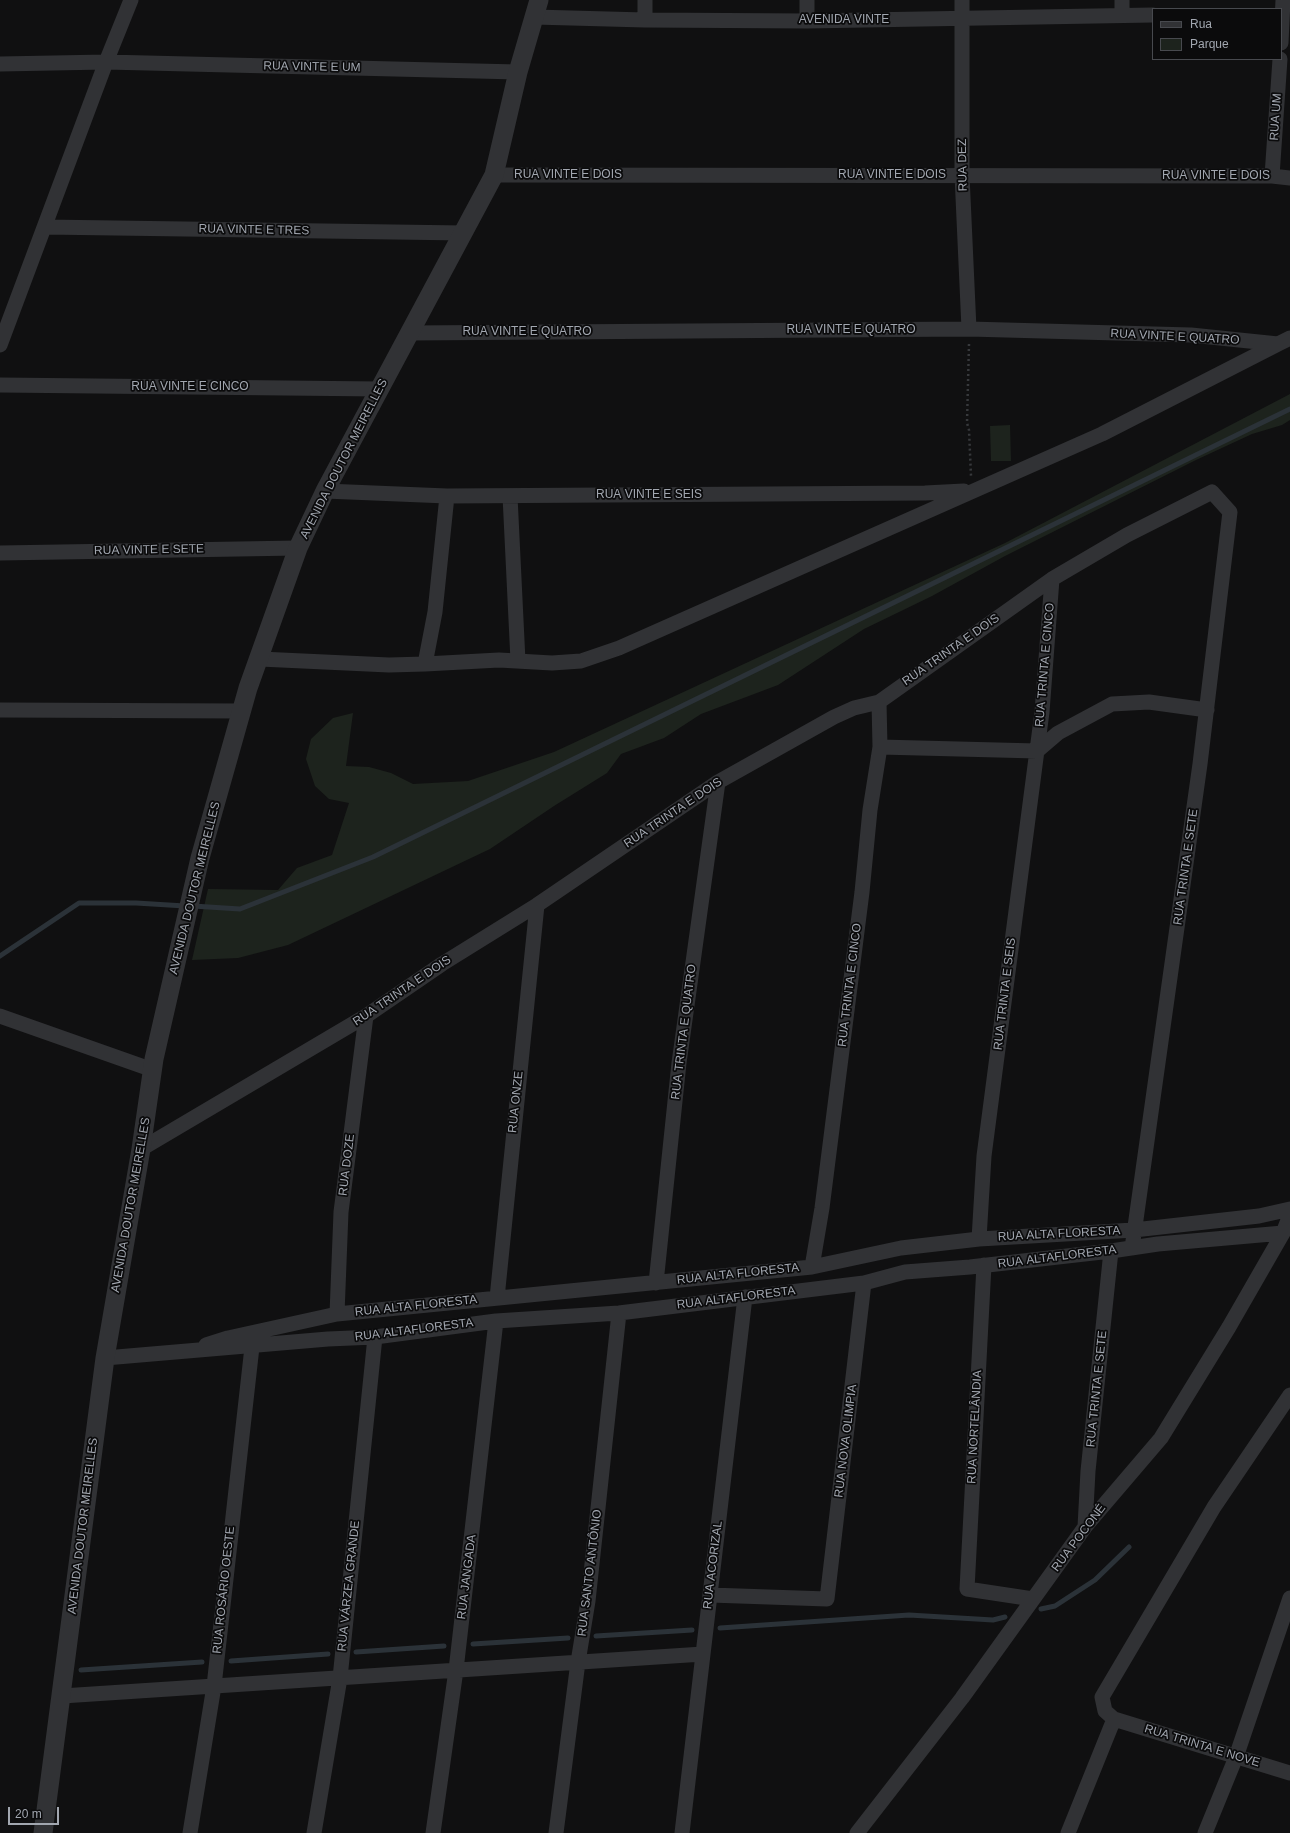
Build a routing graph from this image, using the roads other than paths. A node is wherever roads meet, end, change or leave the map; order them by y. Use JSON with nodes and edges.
{"nodes":[{"id":1,"x":131,"y":0,"type":"edge"},
{"id":2,"x":645,"y":0,"type":"edge"},
{"id":3,"x":807,"y":0,"type":"edge"},
{"id":4,"x":962,"y":0,"type":"edge"},
{"id":5,"x":1282,"y":0,"type":"edge"},
{"id":6,"x":1122,"y":7,"type":"edge"},
{"id":7,"x":537,"y":8,"type":"edge"},
{"id":8,"x":1152,"y":15,"type":"edge"},
{"id":9,"x":1285,"y":17,"type":"edge"},
{"id":10,"x":645,"y":20,"type":"junction"},
{"id":11,"x":962,"y":20,"type":"junction"},
{"id":12,"x":807,"y":21,"type":"junction"},
{"id":13,"x":1282,"y":36,"type":"edge"},
{"id":14,"x":1280,"y":60,"type":"edge"},
{"id":15,"x":106,"y":62,"type":"junction"},
{"id":16,"x":0,"y":64,"type":"edge"},
{"id":17,"x":518,"y":72,"type":"junction"},
{"id":18,"x":494,"y":175,"type":"junction"},
{"id":19,"x":962,"y":175,"type":"junction"},
{"id":20,"x":1272,"y":176,"type":"junction"},
{"id":21,"x":1290,"y":178,"type":"edge"},
{"id":22,"x":45,"y":227,"type":"junction"},
{"id":23,"x":464,"y":233,"type":"junction"},
{"id":24,"x":6,"y":312,"type":"edge"},
{"id":25,"x":969,"y":329,"type":"junction"},
{"id":26,"x":410,"y":333,"type":"junction"},
{"id":27,"x":1284,"y":341,"type":"edge"},
{"id":28,"x":0,"y":345,"type":"edge"},
{"id":29,"x":0,"y":386,"type":"edge"},
{"id":30,"x":380,"y":389,"type":"junction"},
{"id":31,"x":973,"y":490,"type":"junction"},
{"id":32,"x":325,"y":491,"type":"junction"},
{"id":33,"x":1212,"y":492,"type":"joint"},
{"id":34,"x":447,"y":496,"type":"junction"},
{"id":35,"x":510,"y":496,"type":"junction"},
{"id":36,"x":298,"y":548,"type":"junction"},
{"id":37,"x":0,"y":553,"type":"edge"},
{"id":38,"x":1052,"y":578,"type":"junction"},
{"id":39,"x":260,"y":659,"type":"junction"},
{"id":40,"x":518,"y":660,"type":"junction"},
{"id":41,"x":425,"y":664,"type":"junction"},
{"id":42,"x":879,"y":702,"type":"junction"},
{"id":43,"x":0,"y":710,"type":"edge"},
{"id":44,"x":1207,"y":710,"type":"junction"},
{"id":45,"x":242,"y":711,"type":"junction"},
{"id":46,"x":880,"y":747,"type":"junction"},
{"id":47,"x":1037,"y":751,"type":"junction"},
{"id":48,"x":718,"y":782,"type":"junction"},
{"id":49,"x":537,"y":905,"type":"junction"},
{"id":50,"x":0,"y":1016,"type":"edge"},
{"id":51,"x":366,"y":1016,"type":"junction"},
{"id":52,"x":153,"y":1070,"type":"junction"},
{"id":53,"x":141,"y":1149,"type":"junction"},
{"id":54,"x":1290,"y":1209,"type":"edge"},
{"id":55,"x":1290,"y":1215,"type":"edge"},
{"id":56,"x":1134,"y":1230,"type":"junction"},
{"id":57,"x":1283,"y":1233,"type":"junction"},
{"id":58,"x":979,"y":1239,"type":"junction"},
{"id":59,"x":901,"y":1248,"type":"junction"},
{"id":60,"x":1132,"y":1248,"type":"junction"},
{"id":61,"x":1111,"y":1251,"type":"junction"},
{"id":62,"x":984,"y":1265,"type":"junction"},
{"id":63,"x":812,"y":1267,"type":"junction"},
{"id":64,"x":905,"y":1272,"type":"junction"},
{"id":65,"x":864,"y":1282,"type":"junction"},
{"id":66,"x":656,"y":1283,"type":"junction"},
{"id":67,"x":745,"y":1297,"type":"junction"},
{"id":68,"x":497,"y":1298,"type":"junction"},
{"id":69,"x":619,"y":1313,"type":"junction"},
{"id":70,"x":337,"y":1314,"type":"junction"},
{"id":71,"x":496,"y":1320,"type":"junction"},
{"id":72,"x":375,"y":1337,"type":"junction"},
{"id":73,"x":252,"y":1347,"type":"junction"},
{"id":74,"x":188,"y":1352,"type":"junction"},
{"id":75,"x":105,"y":1358,"type":"junction"},
{"id":76,"x":1290,"y":1395,"type":"edge"},
{"id":77,"x":1085,"y":1527,"type":"junction"},
{"id":78,"x":710,"y":1595,"type":"junction"},
{"id":79,"x":1290,"y":1598,"type":"edge"},
{"id":80,"x":1034,"y":1599,"type":"junction"},
{"id":81,"x":703,"y":1654,"type":"junction"},
{"id":82,"x":578,"y":1662,"type":"junction"},
{"id":83,"x":456,"y":1670,"type":"junction"},
{"id":84,"x":340,"y":1678,"type":"junction"},
{"id":85,"x":214,"y":1686,"type":"junction"},
{"id":86,"x":62,"y":1696,"type":"junction"},
{"id":87,"x":1114,"y":1720,"type":"junction"},
{"id":88,"x":1236,"y":1756,"type":"junction"},
{"id":89,"x":1290,"y":1773,"type":"edge"},
{"id":90,"x":43,"y":1833,"type":"edge"},
{"id":91,"x":190,"y":1833,"type":"edge"},
{"id":92,"x":314,"y":1833,"type":"edge"},
{"id":93,"x":433,"y":1833,"type":"edge"},
{"id":94,"x":556,"y":1833,"type":"edge"},
{"id":95,"x":682,"y":1833,"type":"edge"},
{"id":96,"x":857,"y":1833,"type":"edge"},
{"id":97,"x":1068,"y":1833,"type":"edge"},
{"id":98,"x":1205,"y":1833,"type":"edge"}],
"edges":[{"from":1,"to":15,"type":"street"},
{"from":2,"to":10,"type":"street"},
{"from":3,"to":12,"type":"street"},
{"from":4,"to":11,"type":"street","name":"RUA DEZ"},
{"from":5,"to":9,"type":"street"},
{"from":6,"to":8,"type":"street","name":"AVENIDA VINTE"},
{"from":6,"to":11,"type":"street","name":"AVENIDA VINTE"},
{"from":7,"to":10,"type":"street","name":"AVENIDA VINTE"},
{"from":7,"to":17,"type":"street","name":"AVENIDA DOUTOR MEIRELLES"},
{"from":9,"to":13,"type":"street"},
{"from":10,"to":12,"type":"street","name":"AVENIDA VINTE"},
{"from":11,"to":12,"type":"street","name":"AVENIDA VINTE"},
{"from":11,"to":19,"type":"street","name":"RUA DEZ"},
{"from":14,"to":20,"type":"street","name":"RUA UM"},
{"from":15,"to":16,"type":"street","name":"RUA VINTE E UM"},
{"from":15,"to":17,"type":"street","name":"RUA VINTE E UM"},
{"from":15,"to":22,"type":"street"},
{"from":17,"to":18,"type":"street","name":"AVENIDA DOUTOR MEIRELLES"},
{"from":18,"to":19,"type":"street","name":"RUA VINTE E DOIS"},
{"from":18,"to":23,"type":"street","name":"AVENIDA DOUTOR MEIRELLES"},
{"from":19,"to":20,"type":"street","name":"RUA VINTE E DOIS"},
{"from":19,"to":25,"type":"street","name":"RUA DEZ"},
{"from":20,"to":21,"type":"street","name":"RUA VINTE E DOIS"},
{"from":22,"to":23,"type":"street","name":"RUA VINTE E TRES"},
{"from":22,"to":24,"type":"street"},
{"from":23,"to":26,"type":"street","name":"AVENIDA DOUTOR MEIRELLES"},
{"from":24,"to":28,"type":"street"},
{"from":25,"to":26,"type":"street","name":"RUA VINTE E QUATRO"},
{"from":25,"to":27,"type":"street","name":"RUA VINTE E QUATRO"},
{"from":26,"to":30,"type":"street","name":"AVENIDA DOUTOR MEIRELLES"},
{"from":27,"to":31,"type":"street"},
{"from":29,"to":30,"type":"street","name":"RUA VINTE E CINCO"},
{"from":30,"to":32,"type":"street","name":"AVENIDA DOUTOR MEIRELLES"},
{"from":31,"to":35,"type":"street","name":"RUA VINTE E SEIS"},
{"from":31,"to":40,"type":"street"},
{"from":32,"to":34,"type":"street","name":"RUA VINTE E SEIS"},
{"from":32,"to":36,"type":"street","name":"AVENIDA DOUTOR MEIRELLES"},
{"from":33,"to":38,"type":"street","name":"RUA TRINTA E DOIS"},
{"from":33,"to":44,"type":"street","name":"RUA TRINTA E SETE"},
{"from":34,"to":35,"type":"street","name":"RUA VINTE E SEIS"},
{"from":34,"to":41,"type":"street"},
{"from":35,"to":40,"type":"street"},
{"from":36,"to":37,"type":"street","name":"RUA VINTE E SETE"},
{"from":36,"to":39,"type":"street","name":"AVENIDA DOUTOR MEIRELLES"},
{"from":38,"to":42,"type":"street","name":"RUA TRINTA E DOIS"},
{"from":38,"to":47,"type":"street","name":"RUA TRINTA E CINCO"},
{"from":39,"to":41,"type":"street"},
{"from":39,"to":45,"type":"street","name":"AVENIDA DOUTOR MEIRELLES"},
{"from":40,"to":41,"type":"street"},
{"from":42,"to":46,"type":"street","name":"RUA TRINTA E CINCO"},
{"from":42,"to":48,"type":"street","name":"RUA TRINTA E DOIS"},
{"from":43,"to":45,"type":"street"},
{"from":44,"to":47,"type":"street"},
{"from":44,"to":56,"type":"street","name":"RUA TRINTA E SETE"},
{"from":45,"to":52,"type":"street","name":"AVENIDA DOUTOR MEIRELLES"},
{"from":46,"to":47,"type":"street"},
{"from":46,"to":63,"type":"street","name":"RUA TRINTA E CINCO"},
{"from":47,"to":58,"type":"street","name":"RUA TRINTA E SEIS"},
{"from":48,"to":49,"type":"street","name":"RUA TRINTA E DOIS"},
{"from":48,"to":66,"type":"street","name":"RUA TRINTA E QUATRO"},
{"from":49,"to":51,"type":"street","name":"RUA TRINTA E DOIS"},
{"from":49,"to":68,"type":"street","name":"RUA ONZE"},
{"from":50,"to":52,"type":"street"},
{"from":51,"to":53,"type":"street","name":"RUA TRINTA E DOIS"},
{"from":51,"to":70,"type":"street","name":"RUA DOZE"},
{"from":52,"to":53,"type":"street","name":"AVENIDA DOUTOR MEIRELLES"},
{"from":53,"to":75,"type":"street","name":"AVENIDA DOUTOR MEIRELLES"},
{"from":54,"to":56,"type":"street","name":"RUA ALTA FLORESTA"},
{"from":55,"to":57,"type":"street","name":"RUA POCONÉ"},
{"from":56,"to":58,"type":"street","name":"RUA ALTA FLORESTA"},
{"from":56,"to":60,"type":"street","name":"RUA TRINTA E SETE"},
{"from":57,"to":60,"type":"street","name":"RUA ALTAFLORESTA"},
{"from":57,"to":77,"type":"street","name":"RUA POCONÉ"},
{"from":58,"to":59,"type":"street","name":"RUA ALTA FLORESTA"},
{"from":59,"to":63,"type":"street","name":"RUA ALTA FLORESTA"},
{"from":59,"to":64,"type":"street"},
{"from":60,"to":61,"type":"street","name":"RUA ALTAFLORESTA"},
{"from":61,"to":62,"type":"street","name":"RUA ALTAFLORESTA"},
{"from":61,"to":77,"type":"street","name":"RUA TRINTA E SETE"},
{"from":62,"to":64,"type":"street","name":"RUA ALTAFLORESTA"},
{"from":62,"to":80,"type":"street","name":"RUA NORTELÂNDIA"},
{"from":63,"to":66,"type":"street","name":"RUA ALTA FLORESTA"},
{"from":64,"to":65,"type":"street","name":"RUA ALTAFLORESTA"},
{"from":65,"to":67,"type":"street","name":"RUA ALTAFLORESTA"},
{"from":65,"to":78,"type":"street","name":"RUA NOVA OLIMPIA"},
{"from":66,"to":68,"type":"street","name":"RUA ALTA FLORESTA"},
{"from":67,"to":69,"type":"street","name":"RUA ALTAFLORESTA"},
{"from":67,"to":78,"type":"street","name":"RUA ACORIZAL"},
{"from":68,"to":70,"type":"street","name":"RUA ALTA FLORESTA"},
{"from":69,"to":71,"type":"street","name":"RUA ALTAFLORESTA"},
{"from":69,"to":82,"type":"street","name":"RUA SANTO ANTÔNIO"},
{"from":70,"to":74,"type":"street","name":"RUA ALTA FLORESTA"},
{"from":71,"to":72,"type":"street","name":"RUA ALTAFLORESTA"},
{"from":71,"to":83,"type":"street","name":"RUA JANGADA"},
{"from":72,"to":73,"type":"street","name":"RUA ALTAFLORESTA"},
{"from":72,"to":84,"type":"street","name":"RUA VÁRZEA GRANDE"},
{"from":73,"to":74,"type":"street","name":"RUA ALTAFLORESTA"},
{"from":73,"to":85,"type":"street","name":"RUA ROSÁRIO OESTE"},
{"from":74,"to":75,"type":"street"},
{"from":75,"to":86,"type":"street","name":"AVENIDA DOUTOR MEIRELLES"},
{"from":76,"to":87,"type":"street"},
{"from":77,"to":80,"type":"street","name":"RUA POCONÉ"},
{"from":78,"to":81,"type":"street","name":"RUA ACORIZAL"},
{"from":79,"to":88,"type":"street"},
{"from":80,"to":96,"type":"street","name":"RUA POCONÉ"},
{"from":81,"to":82,"type":"street"},
{"from":81,"to":95,"type":"street","name":"RUA ACORIZAL"},
{"from":82,"to":83,"type":"street"},
{"from":82,"to":94,"type":"street","name":"RUA SANTO ANTÔNIO"},
{"from":83,"to":84,"type":"street"},
{"from":83,"to":93,"type":"street","name":"RUA JANGADA"},
{"from":84,"to":85,"type":"street"},
{"from":84,"to":92,"type":"street","name":"RUA VÁRZEA GRANDE"},
{"from":85,"to":86,"type":"street"},
{"from":85,"to":91,"type":"street","name":"RUA ROSÁRIO OESTE"},
{"from":86,"to":90,"type":"street","name":"AVENIDA DOUTOR MEIRELLES"},
{"from":87,"to":88,"type":"street","name":"RUA TRINTA E NOVE"},
{"from":87,"to":97,"type":"street"},
{"from":88,"to":89,"type":"street","name":"RUA TRINTA E NOVE"},
{"from":88,"to":98,"type":"street"}]}
